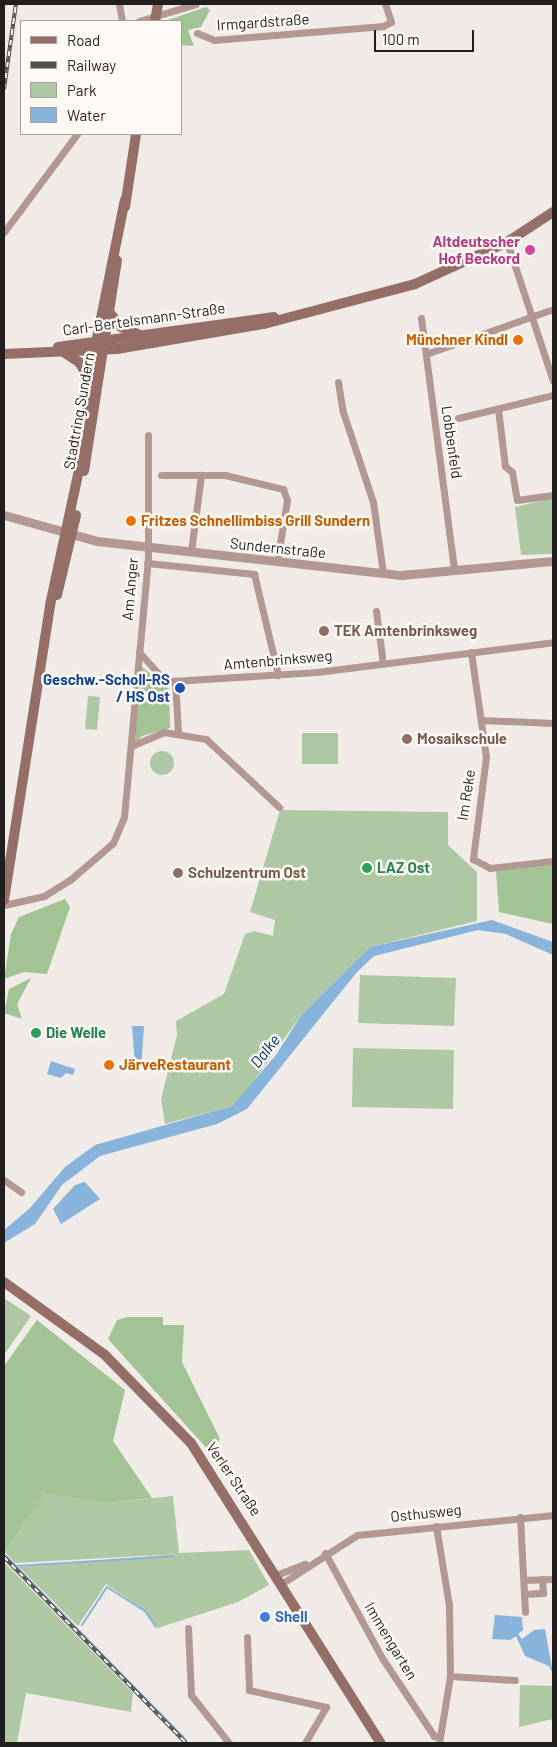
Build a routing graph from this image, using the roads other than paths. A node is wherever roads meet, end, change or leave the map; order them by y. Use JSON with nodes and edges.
{"nodes":[{"id":1,"x":119,"y":4,"type":"edge"},
{"id":2,"x":158,"y":4,"type":"edge"},
{"id":3,"x":196,"y":4,"type":"edge"},
{"id":4,"x":385,"y":4,"type":"edge"},
{"id":5,"x":122,"y":20,"type":"edge"},
{"id":6,"x":144,"y":20,"type":"edge"},
{"id":7,"x":155,"y":20,"type":"edge"},
{"id":8,"x":197,"y":33,"type":"dead end"},
{"id":9,"x":76,"y":135,"type":"edge"},
{"id":10,"x":136,"y":135,"type":"edge"},
{"id":11,"x":125,"y":200,"type":"junction"},
{"id":12,"x":553,"y":212,"type":"edge"},
{"id":13,"x":4,"y":232,"type":"edge"},
{"id":14,"x":507,"y":242,"type":"junction"},
{"id":15,"x":553,"y":309,"type":"edge"},
{"id":16,"x":110,"y":313,"type":"junction"},
{"id":17,"x":532,"y":315,"type":"junction"},
{"id":18,"x":278,"y":317,"type":"junction"},
{"id":19,"x":421,"y":318,"type":"dead end"},
{"id":20,"x":140,"y":336,"type":"junction"},
{"id":21,"x":100,"y":346,"type":"junction"},
{"id":22,"x":64,"y":352,"type":"junction"},
{"id":23,"x":15,"y":353,"type":"junction"},
{"id":24,"x":4,"y":354,"type":"edge"},
{"id":25,"x":426,"y":354,"type":"junction"},
{"id":26,"x":90,"y":378,"type":"junction"},
{"id":27,"x":338,"y":382,"type":"dead end"},
{"id":28,"x":553,"y":382,"type":"edge"},
{"id":29,"x":553,"y":395,"type":"edge"},
{"id":30,"x":498,"y":409,"type":"junction"},
{"id":31,"x":458,"y":418,"type":"dead end"},
{"id":32,"x":148,"y":435,"type":"dead end"},
{"id":33,"x":162,"y":475,"type":"dead end"},
{"id":34,"x":201,"y":475,"type":"junction"},
{"id":35,"x":553,"y":495,"type":"edge"},
{"id":36,"x":4,"y":515,"type":"edge"},
{"id":37,"x":68,"y":535,"type":"junction"},
{"id":38,"x":147,"y":547,"type":"junction"},
{"id":39,"x":191,"y":552,"type":"junction"},
{"id":40,"x":277,"y":562,"type":"junction"},
{"id":41,"x":553,"y":562,"type":"edge"},
{"id":42,"x":147,"y":563,"type":"junction"},
{"id":43,"x":454,"y":570,"type":"junction"},
{"id":44,"x":382,"y":573,"type":"junction"},
{"id":45,"x":376,"y":610,"type":"dead end"},
{"id":46,"x":553,"y":642,"type":"edge"},
{"id":47,"x":139,"y":652,"type":"junction"},
{"id":48,"x":471,"y":652,"type":"junction"},
{"id":49,"x":383,"y":664,"type":"junction"},
{"id":50,"x":278,"y":675,"type":"junction"},
{"id":51,"x":175,"y":681,"type":"junction"},
{"id":52,"x":481,"y":720,"type":"junction"},
{"id":53,"x":553,"y":723,"type":"edge"},
{"id":54,"x":178,"y":731,"type":"junction"},
{"id":55,"x":131,"y":746,"type":"junction"},
{"id":56,"x":279,"y":807,"type":"dead end"},
{"id":57,"x":553,"y":861,"type":"edge"},
{"id":58,"x":4,"y":900,"type":"edge"},
{"id":59,"x":4,"y":905,"type":"edge"},
{"id":60,"x":4,"y":1180,"type":"edge"},
{"id":61,"x":21,"y":1192,"type":"dead end"},
{"id":62,"x":4,"y":1282,"type":"edge"},
{"id":63,"x":553,"y":1515,"type":"edge"},
{"id":64,"x":520,"y":1517,"type":"junction"},
{"id":65,"x":436,"y":1526,"type":"junction"},
{"id":66,"x":325,"y":1553,"type":"junction"},
{"id":67,"x":279,"y":1579,"type":"junction"},
{"id":68,"x":542,"y":1579,"type":"junction"},
{"id":69,"x":553,"y":1579,"type":"edge"},
{"id":70,"x":524,"y":1580,"type":"junction"},
{"id":71,"x":524,"y":1594,"type":"junction"},
{"id":72,"x":525,"y":1612,"type":"dead end"},
{"id":73,"x":188,"y":1628,"type":"dead end"},
{"id":74,"x":247,"y":1637,"type":"dead end"},
{"id":75,"x":450,"y":1676,"type":"junction"},
{"id":76,"x":516,"y":1680,"type":"dead end"},
{"id":77,"x":440,"y":1740,"type":"edge"},
{"id":78,"x":229,"y":1743,"type":"edge"},
{"id":79,"x":305,"y":1743,"type":"edge"},
{"id":80,"x":381,"y":1743,"type":"edge"}],
"edges":[{"from":1,"to":5,"type":"street"},
{"from":2,"to":7,"type":"main road"},
{"from":3,"to":6,"type":"street"},
{"from":4,"to":8,"type":"street","name":"Irmgardstraße"},
{"from":9,"to":13,"type":"street"},
{"from":10,"to":11,"type":"main road","name":"Stadtring Sundern"},
{"from":11,"to":16,"type":"main road","name":"Stadtring Sundern"},
{"from":11,"to":21,"type":"main road","name":"Stadtring Sundern"},
{"from":12,"to":14,"type":"main road","name":"Carl-Bertelsmann-Straße"},
{"from":14,"to":17,"type":"street"},
{"from":14,"to":18,"type":"main road","name":"Carl-Bertelsmann-Straße"},
{"from":15,"to":17,"type":"street"},
{"from":16,"to":20,"type":"main road"},
{"from":16,"to":21,"type":"main road","name":"Stadtring Sundern"},
{"from":17,"to":25,"type":"street"},
{"from":17,"to":28,"type":"street"},
{"from":18,"to":20,"type":"main road","name":"Carl-Bertelsmann-Straße"},
{"from":18,"to":21,"type":"main road","name":"Carl-Bertelsmann-Straße"},
{"from":19,"to":25,"type":"street","name":"Lobbenfeld"},
{"from":20,"to":21,"type":"main road","name":"Carl-Bertelsmann-Straße"},
{"from":21,"to":22,"type":"main road","name":"Carl-Bertelsmann-Straße"},
{"from":21,"to":23,"type":"main road","name":"Carl-Bertelsmann-Straße"},
{"from":21,"to":26,"type":"main road","name":"Stadtring Sundern"},
{"from":21,"to":37,"type":"main road","name":"Stadtring Sundern"},
{"from":22,"to":23,"type":"main road","name":"Carl-Bertelsmann-Straße"},
{"from":22,"to":26,"type":"main road"},
{"from":23,"to":24,"type":"main road","name":"Carl-Bertelsmann-Straße"},
{"from":25,"to":43,"type":"street","name":"Lobbenfeld"},
{"from":26,"to":37,"type":"main road","name":"Stadtring Sundern"},
{"from":27,"to":44,"type":"street"},
{"from":29,"to":30,"type":"street"},
{"from":30,"to":31,"type":"street"},
{"from":30,"to":35,"type":"street"},
{"from":32,"to":38,"type":"street","name":"Am Anger"},
{"from":33,"to":34,"type":"street"},
{"from":34,"to":39,"type":"street"},
{"from":34,"to":40,"type":"street"},
{"from":36,"to":37,"type":"street","name":"Sundernstraße"},
{"from":37,"to":38,"type":"street","name":"Sundernstraße"},
{"from":37,"to":58,"type":"main road","name":"Stadtring Sundern"},
{"from":38,"to":39,"type":"street","name":"Sundernstraße"},
{"from":38,"to":42,"type":"street","name":"Am Anger"},
{"from":39,"to":40,"type":"street","name":"Sundernstraße"},
{"from":40,"to":44,"type":"street","name":"Sundernstraße"},
{"from":41,"to":43,"type":"street","name":"Sundernstraße"},
{"from":42,"to":47,"type":"street","name":"Am Anger"},
{"from":42,"to":50,"type":"street"},
{"from":43,"to":44,"type":"street","name":"Sundernstraße"},
{"from":45,"to":49,"type":"street"},
{"from":46,"to":48,"type":"street","name":"Amtenbrinksweg"},
{"from":47,"to":51,"type":"street","name":"Amtenbrinksweg"},
{"from":47,"to":55,"type":"street","name":"Am Anger"},
{"from":48,"to":49,"type":"street","name":"Amtenbrinksweg"},
{"from":48,"to":52,"type":"street","name":"Im Reke"},
{"from":49,"to":50,"type":"street","name":"Amtenbrinksweg"},
{"from":50,"to":51,"type":"street","name":"Amtenbrinksweg"},
{"from":51,"to":54,"type":"street"},
{"from":52,"to":53,"type":"street"},
{"from":52,"to":57,"type":"street","name":"Im Reke"},
{"from":54,"to":55,"type":"street"},
{"from":54,"to":56,"type":"street"},
{"from":55,"to":59,"type":"street","name":"Am Anger"},
{"from":60,"to":61,"type":"street"},
{"from":62,"to":67,"type":"main road","name":"Verler Straße"},
{"from":63,"to":64,"type":"street","name":"Osthusweg"},
{"from":64,"to":65,"type":"street","name":"Osthusweg"},
{"from":64,"to":70,"type":"street"},
{"from":65,"to":66,"type":"street","name":"Osthusweg"},
{"from":65,"to":75,"type":"street"},
{"from":66,"to":67,"type":"street","name":"Osthusweg"},
{"from":66,"to":77,"type":"street","name":"Immengarten"},
{"from":67,"to":80,"type":"main road","name":"Verler Straße"},
{"from":68,"to":69,"type":"street"},
{"from":68,"to":70,"type":"street"},
{"from":68,"to":71,"type":"street"},
{"from":70,"to":71,"type":"street"},
{"from":71,"to":72,"type":"street"},
{"from":73,"to":78,"type":"street"},
{"from":74,"to":79,"type":"street"},
{"from":75,"to":76,"type":"street"},
{"from":75,"to":77,"type":"street"}]}
